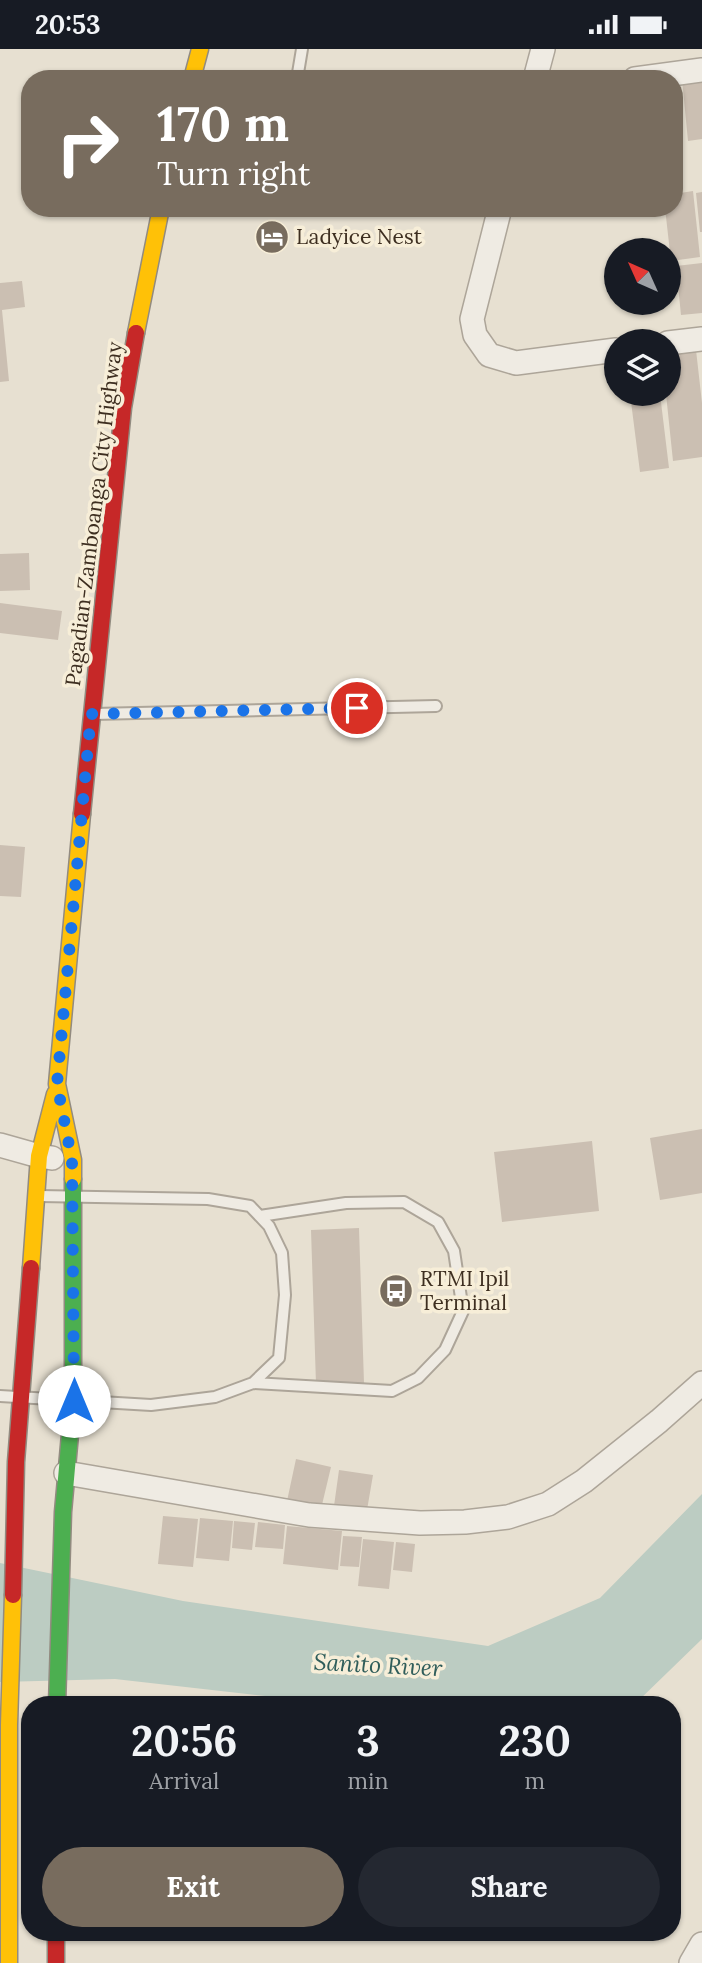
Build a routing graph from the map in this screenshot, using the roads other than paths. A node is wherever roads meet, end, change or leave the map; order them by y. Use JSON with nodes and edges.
{"nodes":[{"id":1,"x":200,"y":49,"type":"edge"},
{"id":2,"x":302,"y":49,"type":"edge"},
{"id":3,"x":543,"y":49,"type":"edge"},
{"id":4,"x":194,"y":70,"type":"edge"},
{"id":5,"x":298,"y":70,"type":"edge"},
{"id":6,"x":537,"y":70,"type":"edge"},
{"id":7,"x":702,"y":70,"type":"edge"},
{"id":8,"x":683,"y":73,"type":"edge"},
{"id":9,"x":159,"y":217,"type":"edge"},
{"id":10,"x":498,"y":217,"type":"edge"},
{"id":11,"x":702,"y":339,"type":"edge"},
{"id":12,"x":681,"y":341,"type":"edge"},
{"id":13,"x":604,"y":352,"type":"edge"},
{"id":14,"x":436,"y":706,"type":"dead end"},
{"id":15,"x":91,"y":714,"type":"junction"},
{"id":16,"x":57,"y":1084,"type":"junction"},
{"id":17,"x":0,"y":1145,"type":"edge"},
{"id":18,"x":39,"y":1156,"type":"junction"},
{"id":19,"x":72,"y":1160,"type":"junction"},
{"id":20,"x":37,"y":1196,"type":"junction"},
{"id":21,"x":74,"y":1197,"type":"junction"},
{"id":22,"x":260,"y":1216,"type":"junction"},
{"id":23,"x":253,"y":1383,"type":"junction"},
{"id":24,"x":702,"y":1383,"type":"edge"},
{"id":25,"x":0,"y":1396,"type":"edge"},
{"id":26,"x":22,"y":1398,"type":"junction"},
{"id":27,"x":74,"y":1401,"type":"junction"},
{"id":28,"x":66,"y":1473,"type":"junction"},
{"id":29,"x":57,"y":1696,"type":"edge"},
{"id":30,"x":56,"y":1941,"type":"edge"},
{"id":31,"x":702,"y":1944,"type":"edge"},
{"id":32,"x":9,"y":1963,"type":"edge"},
{"id":33,"x":56,"y":1963,"type":"edge"},
{"id":34,"x":691,"y":1963,"type":"edge"}],
"edges":[{"from":1,"to":4,"type":"main road"},
{"from":2,"to":5,"type":"lane"},
{"from":3,"to":6,"type":"street"},
{"from":7,"to":8,"type":"street"},
{"from":9,"to":15,"type":"main road","name":"Pagadian-Zamboanga City Highway"},
{"from":10,"to":13,"type":"street"},
{"from":11,"to":12,"type":"street"},
{"from":14,"to":15,"type":"lane"},
{"from":15,"to":16,"type":"main road","name":"Pagadian-Zamboanga City Highway"},
{"from":16,"to":18,"type":"main road"},
{"from":16,"to":19,"type":"main road","name":"Pagadian-Zamboanga City Highway"},
{"from":17,"to":18,"type":"street"},
{"from":18,"to":19,"type":"street"},
{"from":18,"to":20,"type":"main road"},
{"from":19,"to":21,"type":"main road","name":"Pagadian-Zamboanga City Highway"},
{"from":20,"to":21,"type":"lane"},
{"from":20,"to":26,"type":"main road"},
{"from":21,"to":22,"type":"lane"},
{"from":21,"to":27,"type":"main road","name":"Pagadian-Zamboanga City Highway"},
{"from":22,"to":23,"type":"lane"},
{"from":22,"to":23,"type":"lane"},
{"from":23,"to":27,"type":"lane"},
{"from":24,"to":28,"type":"street"},
{"from":25,"to":26,"type":"lane"},
{"from":26,"to":27,"type":"lane"},
{"from":26,"to":32,"type":"main road"},
{"from":27,"to":28,"type":"main road","name":"Pagadian-Zamboanga City Highway"},
{"from":28,"to":29,"type":"main road","name":"Pagadian-Zamboanga City Highway"},
{"from":30,"to":33,"type":"main road"},
{"from":31,"to":34,"type":"street"}]}
